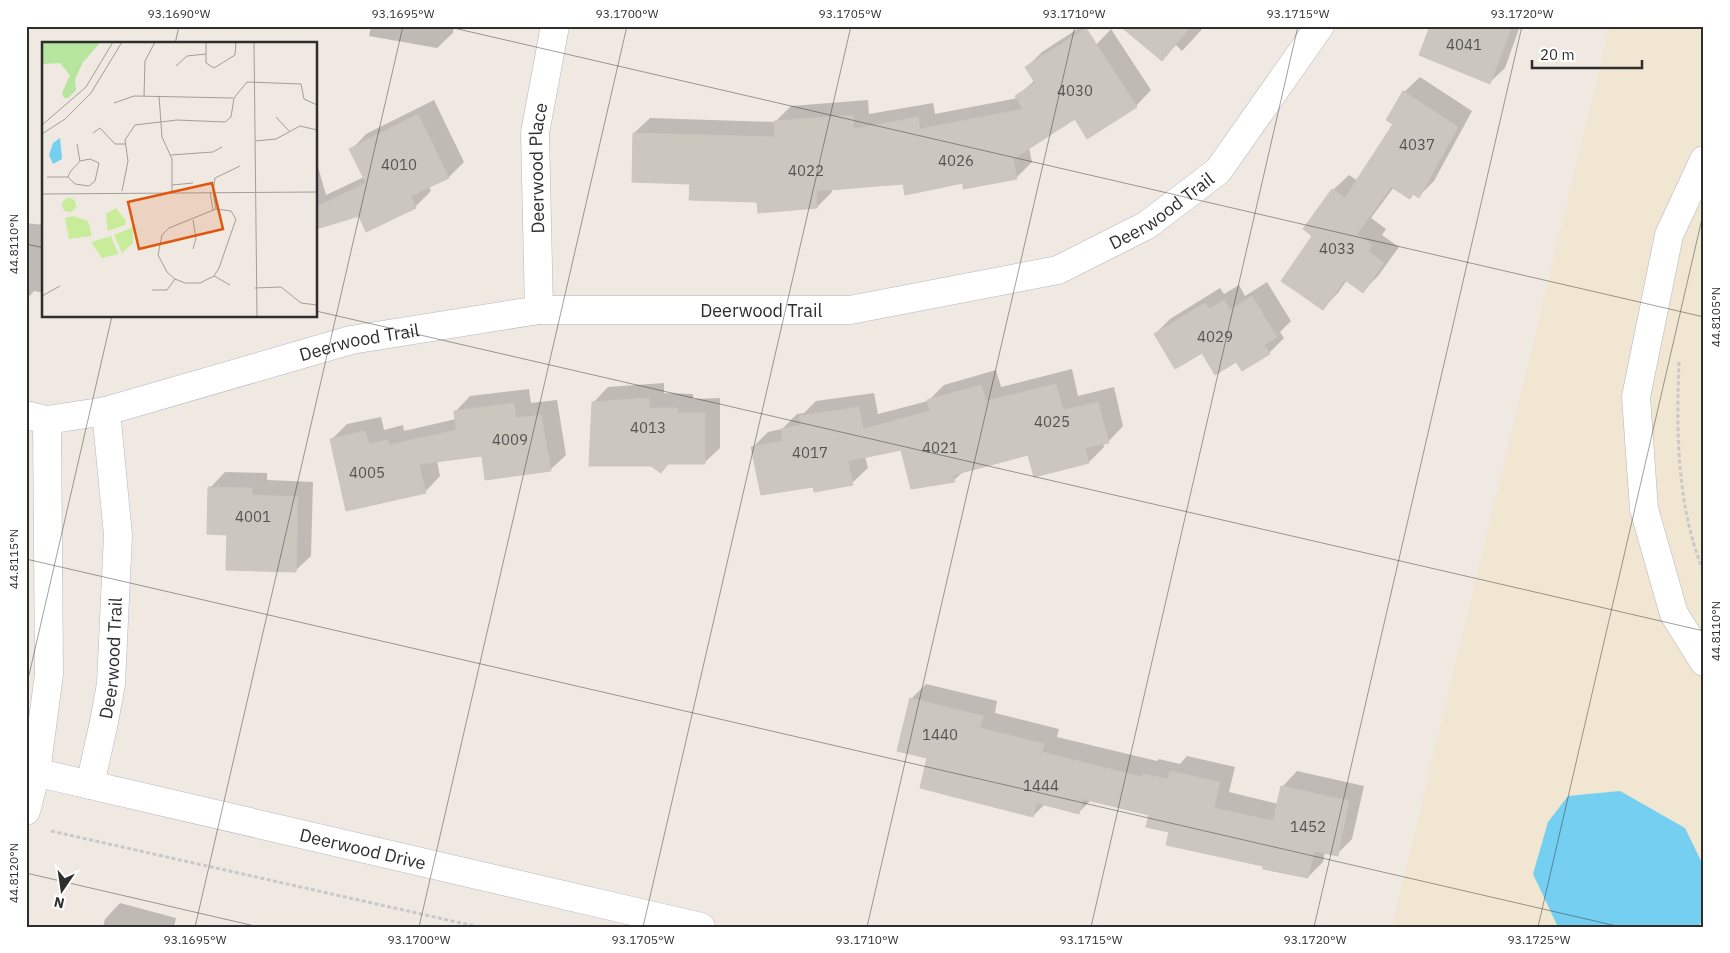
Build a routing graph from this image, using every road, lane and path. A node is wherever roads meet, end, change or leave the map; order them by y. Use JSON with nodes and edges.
{"nodes":[{"id":1,"x":555,"y":26,"type":"edge"},
{"id":2,"x":1320,"y":26,"type":"edge"},
{"id":3,"x":1704,"y":160,"type":"edge"},
{"id":4,"x":539,"y":310,"type":"junction"},
{"id":5,"x":1679,"y":360,"type":"dead end"},
{"id":6,"x":106,"y":411,"type":"junction"},
{"id":7,"x":37,"y":418,"type":"edge"},
{"id":8,"x":1704,"y":573,"type":"edge"},
{"id":9,"x":1704,"y":662,"type":"edge"},
{"id":10,"x":31,"y":771,"type":"edge"},
{"id":11,"x":90,"y":785,"type":"junction"},
{"id":12,"x":26,"y":811,"type":"edge"},
{"id":13,"x":46,"y":830,"type":"dead end"},
{"id":14,"x":479,"y":927,"type":"edge"},
{"id":15,"x":701,"y":927,"type":"edge"}],
"edges":[{"from":1,"to":4,"type":"street","name":"Deerwood Place"},
{"from":2,"to":4,"type":"street","name":"Deerwood Trail"},
{"from":3,"to":9,"type":"street"},
{"from":4,"to":6,"type":"street","name":"Deerwood Trail"},
{"from":5,"to":8,"type":"path"},
{"from":6,"to":7,"type":"street","name":"Deerwood Trail"},
{"from":6,"to":11,"type":"street","name":"Deerwood Trail"},
{"from":7,"to":10,"type":"street","name":"Deerwood Trail"},
{"from":10,"to":11,"type":"street","name":"Deerwood Drive"},
{"from":10,"to":12,"type":"street","name":"Deerwood Trail"},
{"from":11,"to":15,"type":"street","name":"Deerwood Drive"},
{"from":13,"to":14,"type":"path"}]}
